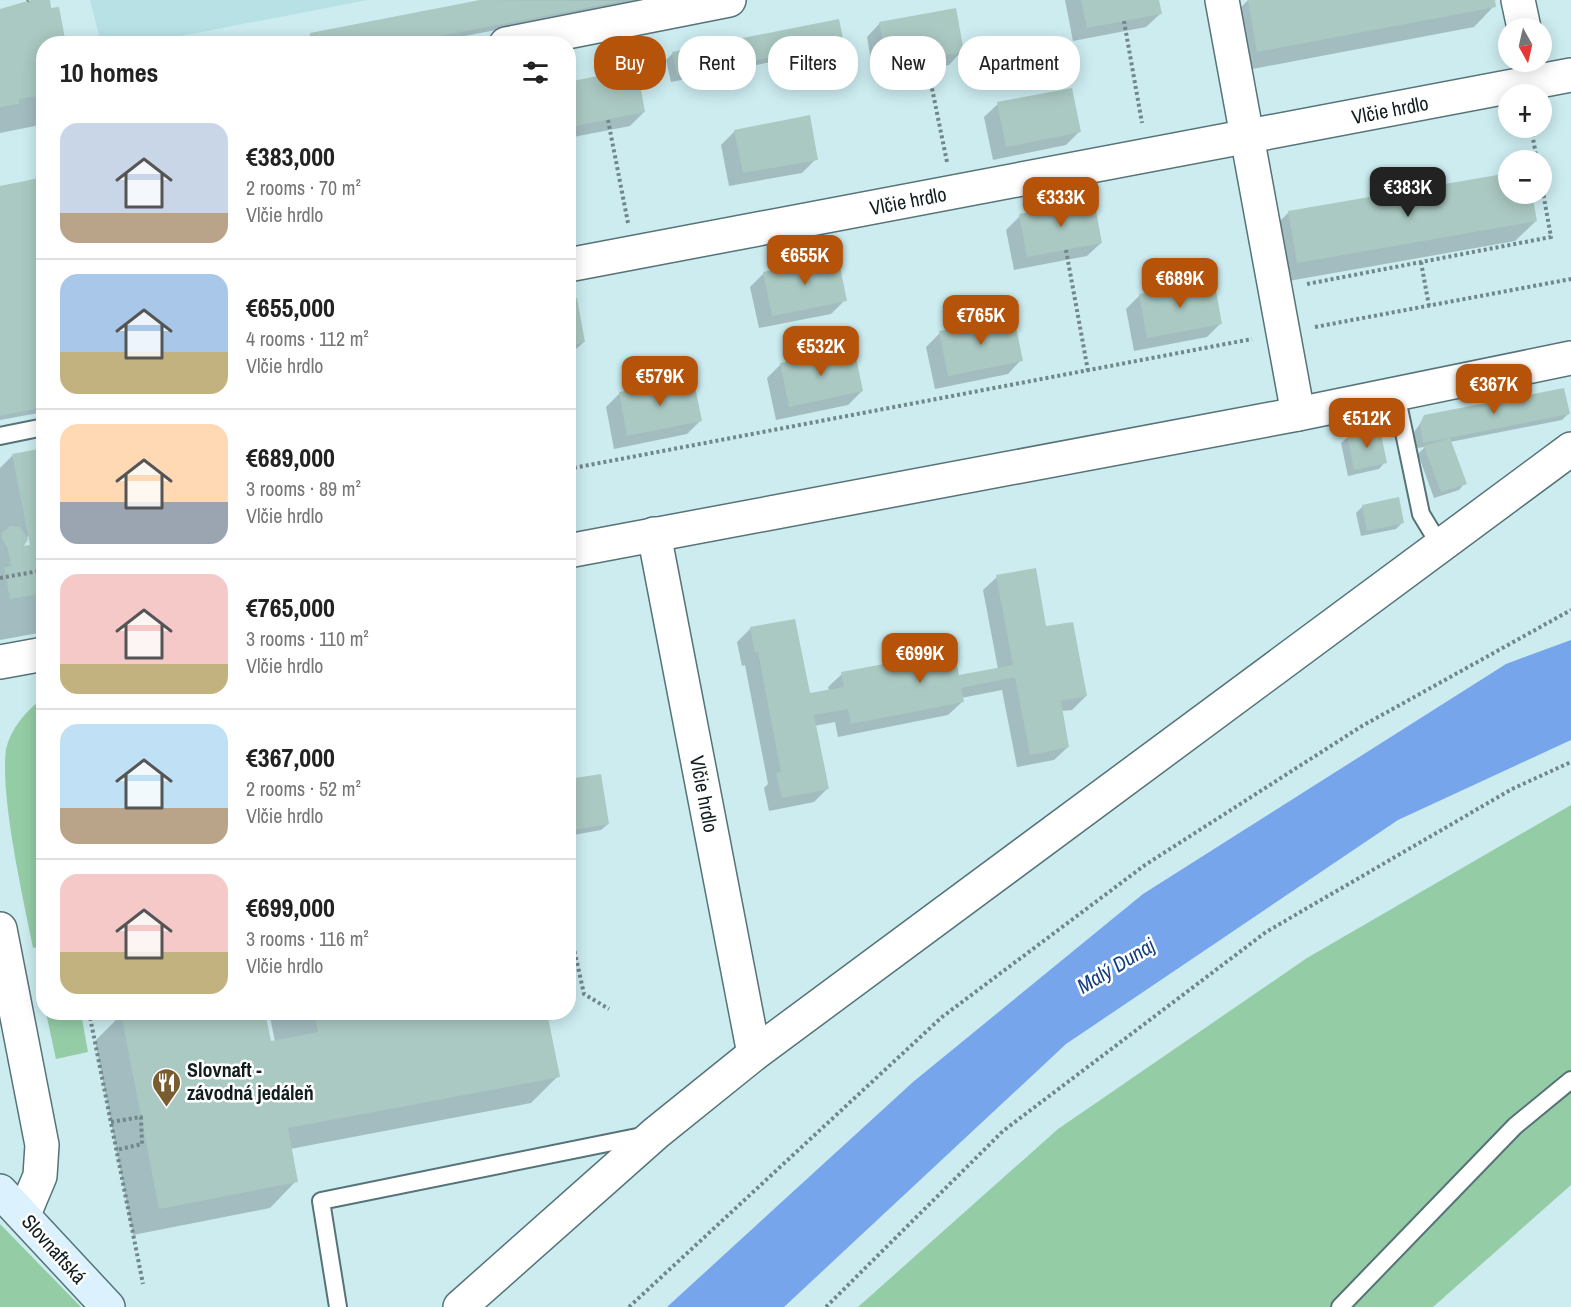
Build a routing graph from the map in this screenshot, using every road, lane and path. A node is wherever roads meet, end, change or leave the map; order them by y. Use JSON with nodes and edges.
{"nodes":[{"id":1,"x":729,"y":0,"type":"edge"},
{"id":2,"x":1222,"y":0,"type":"edge"},
{"id":3,"x":1518,"y":0,"type":"edge"},
{"id":4,"x":1522,"y":18,"type":"edge"},
{"id":5,"x":1124,"y":21,"type":"dead end"},
{"id":6,"x":547,"y":36,"type":"edge"},
{"id":7,"x":1532,"y":72,"type":"edge"},
{"id":8,"x":1571,"y":75,"type":"edge"},
{"id":9,"x":932,"y":90,"type":"edge"},
{"id":10,"x":608,"y":120,"type":"dead end"},
{"id":11,"x":1247,"y":138,"type":"junction"},
{"id":12,"x":1148,"y":156,"type":"junction"},
{"id":13,"x":953,"y":193,"type":"junction"},
{"id":14,"x":1545,"y":204,"type":"edge"},
{"id":15,"x":1066,"y":250,"type":"dead end"},
{"id":16,"x":634,"y":253,"type":"junction"},
{"id":17,"x":1421,"y":262,"type":"junction"},
{"id":18,"x":576,"y":264,"type":"edge"},
{"id":19,"x":1571,"y":279,"type":"edge"},
{"id":20,"x":1274,"y":290,"type":"junction"},
{"id":21,"x":1429,"y":306,"type":"junction"},
{"id":22,"x":1281,"y":334,"type":"junction"},
{"id":23,"x":1571,"y":358,"type":"edge"},
{"id":24,"x":1088,"y":371,"type":"junction"},
{"id":25,"x":1396,"y":394,"type":"junction"},
{"id":26,"x":1298,"y":414,"type":"junction"},
{"id":27,"x":36,"y":429,"type":"edge"},
{"id":28,"x":0,"y":436,"type":"edge"},
{"id":29,"x":1571,"y":449,"type":"edge"},
{"id":30,"x":576,"y":467,"type":"edge"},
{"id":31,"x":654,"y":534,"type":"junction"},
{"id":32,"x":1441,"y":547,"type":"junction"},
{"id":33,"x":576,"y":549,"type":"edge"},
{"id":34,"x":36,"y":571,"type":"edge"},
{"id":35,"x":0,"y":578,"type":"edge"},
{"id":36,"x":1571,"y":610,"type":"edge"},
{"id":37,"x":36,"y":655,"type":"edge"},
{"id":38,"x":0,"y":662,"type":"edge"},
{"id":39,"x":1571,"y":762,"type":"edge"},
{"id":40,"x":0,"y":929,"type":"edge"},
{"id":41,"x":576,"y":958,"type":"edge"},
{"id":42,"x":609,"y":1009,"type":"dead end"},
{"id":43,"x":91,"y":1020,"type":"edge"},
{"id":44,"x":754,"y":1054,"type":"junction"},
{"id":45,"x":1571,"y":1080,"type":"edge"},
{"id":46,"x":111,"y":1122,"type":"junction"},
{"id":47,"x":656,"y":1133,"type":"junction"},
{"id":48,"x":116,"y":1150,"type":"junction"},
{"id":49,"x":0,"y":1191,"type":"edge"},
{"id":50,"x":24,"y":1214,"type":"junction"},
{"id":51,"x":143,"y":1284,"type":"dead end"},
{"id":52,"x":108,"y":1307,"type":"edge"},
{"id":53,"x":338,"y":1307,"type":"edge"},
{"id":54,"x":460,"y":1307,"type":"edge"},
{"id":55,"x":629,"y":1307,"type":"edge"},
{"id":56,"x":825,"y":1307,"type":"edge"},
{"id":57,"x":1340,"y":1307,"type":"edge"}],
"edges":[{"from":1,"to":6,"type":"street"},
{"from":2,"to":11,"type":"street"},
{"from":3,"to":4,"type":"street"},
{"from":5,"to":12,"type":"path"},
{"from":7,"to":8,"type":"street","name":"Vlčie hrdlo"},
{"from":7,"to":11,"type":"street","name":"Vlčie hrdlo"},
{"from":9,"to":13,"type":"path"},
{"from":10,"to":16,"type":"path"},
{"from":11,"to":12,"type":"street","name":"Vlčie hrdlo"},
{"from":11,"to":20,"type":"street"},
{"from":12,"to":13,"type":"street","name":"Vlčie hrdlo"},
{"from":13,"to":16,"type":"street","name":"Vlčie hrdlo"},
{"from":14,"to":17,"type":"path"},
{"from":15,"to":24,"type":"path"},
{"from":16,"to":18,"type":"street","name":"Vlčie hrdlo"},
{"from":17,"to":20,"type":"path"},
{"from":17,"to":21,"type":"path"},
{"from":19,"to":21,"type":"path"},
{"from":20,"to":22,"type":"street"},
{"from":21,"to":22,"type":"path"},
{"from":22,"to":24,"type":"path"},
{"from":22,"to":26,"type":"street"},
{"from":23,"to":25,"type":"street"},
{"from":24,"to":30,"type":"path"},
{"from":25,"to":26,"type":"street"},
{"from":25,"to":32,"type":"lane"},
{"from":26,"to":31,"type":"street"},
{"from":27,"to":28,"type":"lane"},
{"from":29,"to":32,"type":"street"},
{"from":31,"to":33,"type":"street"},
{"from":31,"to":44,"type":"street","name":"Vlčie hrdlo"},
{"from":32,"to":44,"type":"street"},
{"from":34,"to":35,"type":"path"},
{"from":36,"to":55,"type":"path"},
{"from":37,"to":38,"type":"street"},
{"from":39,"to":56,"type":"path"},
{"from":40,"to":50,"type":"street"},
{"from":41,"to":42,"type":"path"},
{"from":43,"to":46,"type":"path"},
{"from":44,"to":47,"type":"street"},
{"from":45,"to":57,"type":"lane"},
{"from":46,"to":48,"type":"path"},
{"from":46,"to":48,"type":"path"},
{"from":47,"to":53,"type":"lane"},
{"from":47,"to":54,"type":"street"},
{"from":48,"to":51,"type":"path"},
{"from":49,"to":50,"type":"main road","name":"Slovnaftská"},
{"from":50,"to":52,"type":"main road","name":"Slovnaftská"}]}
